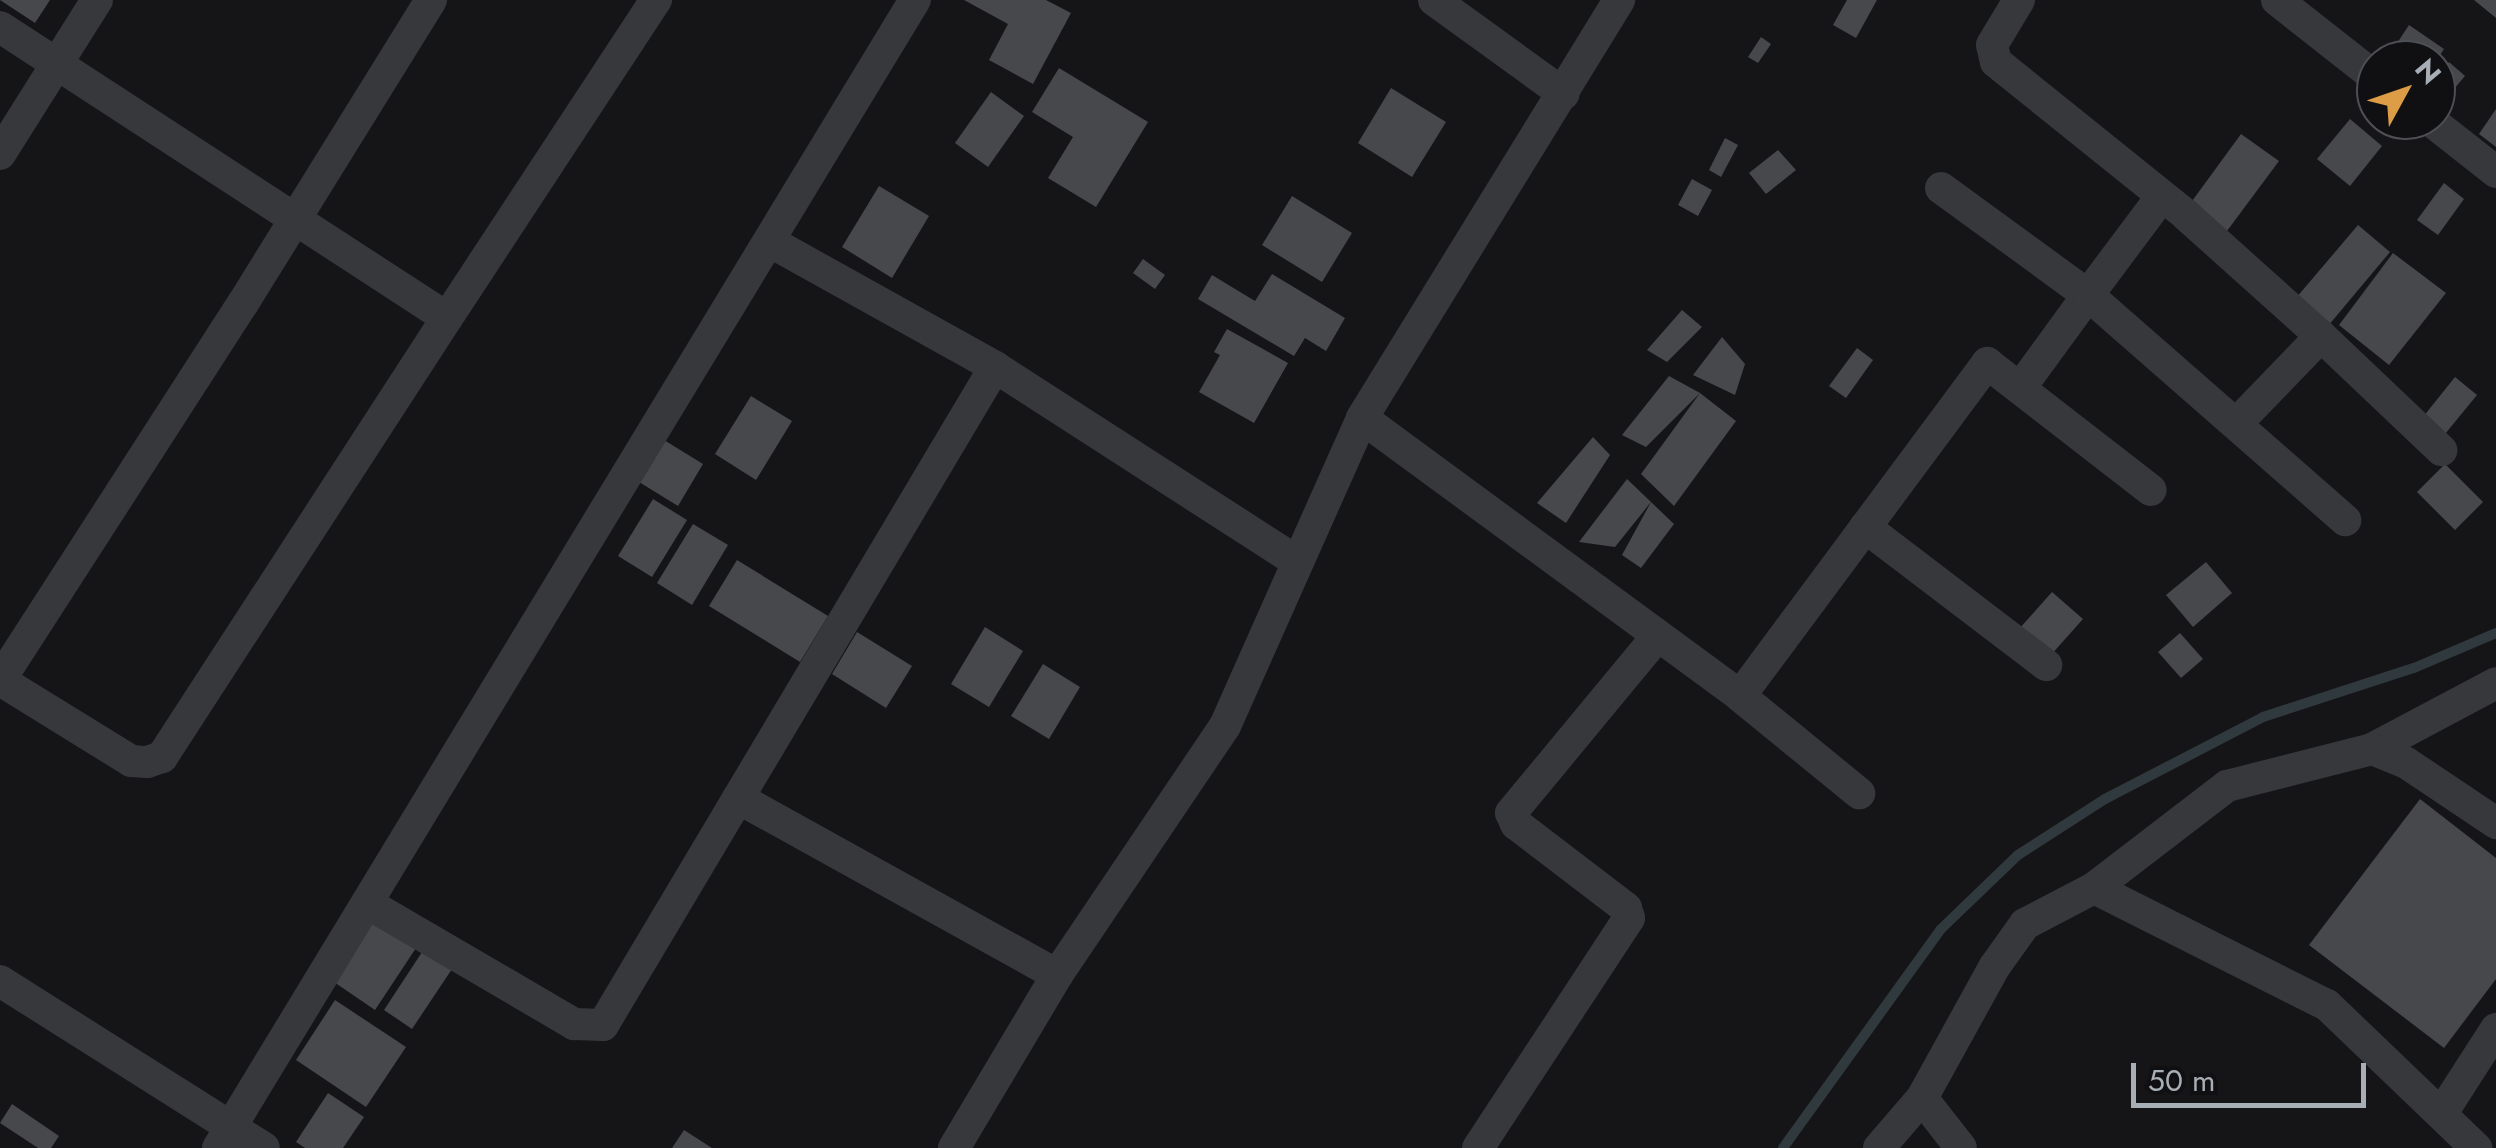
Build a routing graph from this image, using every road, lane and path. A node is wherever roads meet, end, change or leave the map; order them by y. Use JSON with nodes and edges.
{"nodes":[{"id":1,"x":98,"y":0,"type":"edge"},
{"id":2,"x":431,"y":0,"type":"edge"},
{"id":3,"x":656,"y":0,"type":"edge"},
{"id":4,"x":916,"y":0,"type":"edge"},
{"id":5,"x":1434,"y":0,"type":"edge"},
{"id":6,"x":1619,"y":0,"type":"edge"},
{"id":7,"x":2019,"y":0,"type":"edge"},
{"id":8,"x":2277,"y":0,"type":"edge"},
{"id":9,"x":1477,"y":13,"type":"edge"},
{"id":10,"x":0,"y":27,"type":"edge"},
{"id":11,"x":2356,"y":62,"type":"edge"},
{"id":12,"x":58,"y":64,"type":"junction"},
{"id":13,"x":1564,"y":94,"type":"junction"},
{"id":14,"x":2455,"y":140,"type":"edge"},
{"id":15,"x":0,"y":154,"type":"edge"},
{"id":16,"x":2496,"y":172,"type":"edge"},
{"id":17,"x":1941,"y":188,"type":"dead end"},
{"id":18,"x":2162,"y":196,"type":"junction"},
{"id":19,"x":293,"y":220,"type":"junction"},
{"id":20,"x":769,"y":240,"type":"junction"},
{"id":21,"x":2088,"y":296,"type":"junction"},
{"id":22,"x":447,"y":318,"type":"junction"},
{"id":23,"x":2320,"y":336,"type":"junction"},
{"id":24,"x":995,"y":367,"type":"junction"},
{"id":25,"x":2021,"y":387,"type":"junction"},
{"id":26,"x":1362,"y":418,"type":"junction"},
{"id":27,"x":2237,"y":423,"type":"junction"},
{"id":28,"x":2440,"y":450,"type":"dead end"},
{"id":29,"x":2151,"y":490,"type":"dead end"},
{"id":30,"x":2344,"y":520,"type":"dead end"},
{"id":31,"x":1865,"y":527,"type":"junction"},
{"id":32,"x":1296,"y":561,"type":"junction"},
{"id":33,"x":1656,"y":638,"type":"junction"},
{"id":34,"x":2046,"y":665,"type":"dead end"},
{"id":35,"x":2496,"y":683,"type":"edge"},
{"id":36,"x":1740,"y":696,"type":"junction"},
{"id":37,"x":2372,"y":750,"type":"junction"},
{"id":38,"x":1860,"y":793,"type":"dead end"},
{"id":39,"x":738,"y":798,"type":"junction"},
{"id":40,"x":2496,"y":823,"type":"edge"},
{"id":41,"x":2094,"y":888,"type":"junction"},
{"id":42,"x":366,"y":903,"type":"junction"},
{"id":43,"x":1057,"y":976,"type":"junction"},
{"id":44,"x":4,"y":992,"type":"edge"},
{"id":45,"x":2496,"y":1029,"type":"edge"},
{"id":46,"x":1922,"y":1098,"type":"junction"},
{"id":47,"x":2442,"y":1113,"type":"junction"},
{"id":48,"x":224,"y":1138,"type":"edge"},
{"id":49,"x":264,"y":1148,"type":"edge"},
{"id":50,"x":954,"y":1148,"type":"edge"},
{"id":51,"x":1478,"y":1148,"type":"edge"},
{"id":52,"x":1879,"y":1148,"type":"edge"},
{"id":53,"x":1960,"y":1148,"type":"edge"},
{"id":54,"x":2476,"y":1148,"type":"edge"}],
"edges":[{"from":1,"to":12,"type":"street"},
{"from":2,"to":19,"type":"street"},
{"from":3,"to":22,"type":"street"},
{"from":4,"to":20,"type":"street"},
{"from":5,"to":9,"type":"street"},
{"from":6,"to":13,"type":"street"},
{"from":7,"to":18,"type":"street"},
{"from":8,"to":11,"type":"street"},
{"from":9,"to":13,"type":"street"},
{"from":10,"to":12,"type":"street"},
{"from":12,"to":15,"type":"street"},
{"from":12,"to":19,"type":"street"},
{"from":13,"to":26,"type":"street"},
{"from":14,"to":16,"type":"street"},
{"from":17,"to":21,"type":"street"},
{"from":18,"to":21,"type":"street"},
{"from":18,"to":23,"type":"street"},
{"from":19,"to":22,"type":"street"},
{"from":19,"to":22,"type":"street"},
{"from":20,"to":24,"type":"street"},
{"from":20,"to":42,"type":"street"},
{"from":21,"to":25,"type":"street"},
{"from":21,"to":27,"type":"street"},
{"from":23,"to":27,"type":"street"},
{"from":23,"to":28,"type":"street"},
{"from":24,"to":32,"type":"street"},
{"from":24,"to":39,"type":"street"},
{"from":25,"to":29,"type":"street"},
{"from":25,"to":31,"type":"street"},
{"from":26,"to":32,"type":"street"},
{"from":26,"to":33,"type":"street"},
{"from":27,"to":30,"type":"street"},
{"from":31,"to":34,"type":"street"},
{"from":31,"to":36,"type":"street"},
{"from":32,"to":43,"type":"street"},
{"from":33,"to":36,"type":"street"},
{"from":33,"to":51,"type":"street"},
{"from":35,"to":37,"type":"street"},
{"from":36,"to":38,"type":"street"},
{"from":37,"to":40,"type":"street"},
{"from":37,"to":41,"type":"street"},
{"from":39,"to":42,"type":"street"},
{"from":39,"to":43,"type":"street"},
{"from":41,"to":46,"type":"street"},
{"from":41,"to":47,"type":"street"},
{"from":42,"to":48,"type":"street"},
{"from":43,"to":50,"type":"street"},
{"from":44,"to":48,"type":"street"},
{"from":45,"to":47,"type":"street"},
{"from":46,"to":52,"type":"street"},
{"from":46,"to":53,"type":"street"},
{"from":47,"to":54,"type":"street"},
{"from":48,"to":49,"type":"street"}]}
